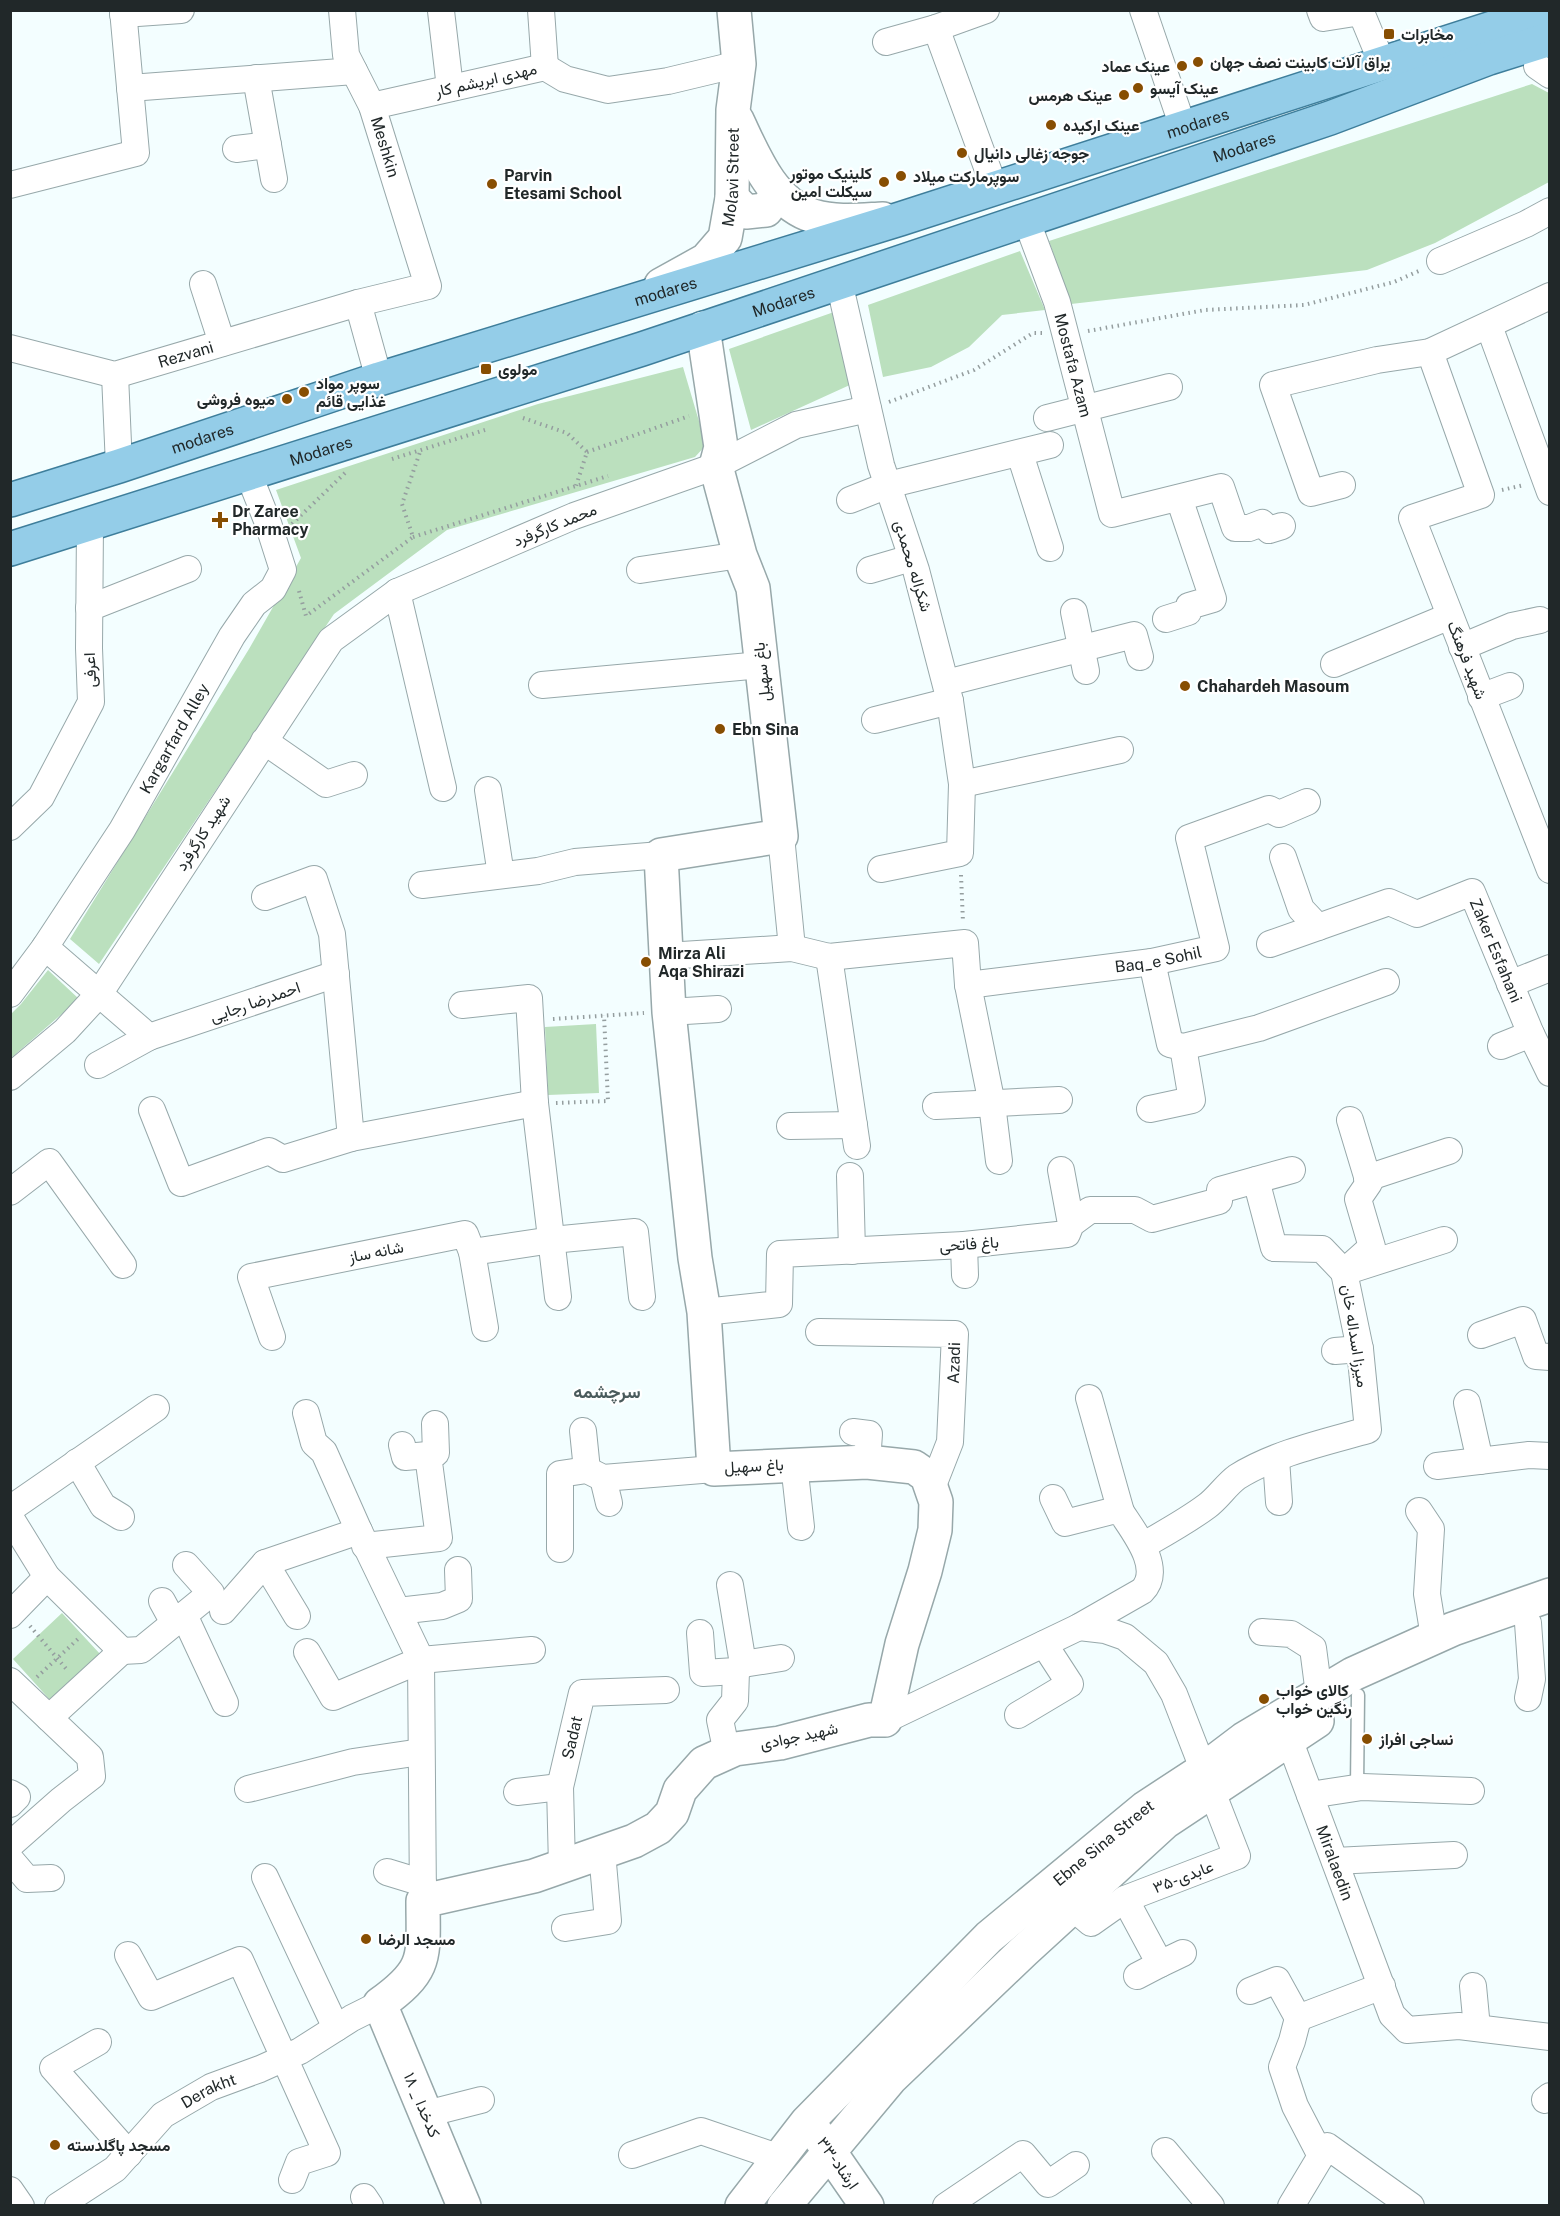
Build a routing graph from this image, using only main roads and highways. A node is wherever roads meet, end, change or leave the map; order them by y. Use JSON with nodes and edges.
{"nodes":[{"id":1,"x":1548,"y":10,"type":"edge"},
{"id":2,"x":1484,"y":12,"type":"edge"},
{"id":3,"x":1546,"y":61,"type":"edge"},
{"id":4,"x":1322,"y":83,"type":"junction"},
{"id":5,"x":10,"y":500,"type":"edge"},
{"id":6,"x":10,"y":549,"type":"edge"}],
"edges":[{"from":1,"to":4,"type":"main road"},
{"from":2,"to":4,"type":"main road"},
{"from":3,"to":6,"type":"main road","name":"Modares"},
{"from":4,"to":5,"type":"main road","name":"modares"}]}
